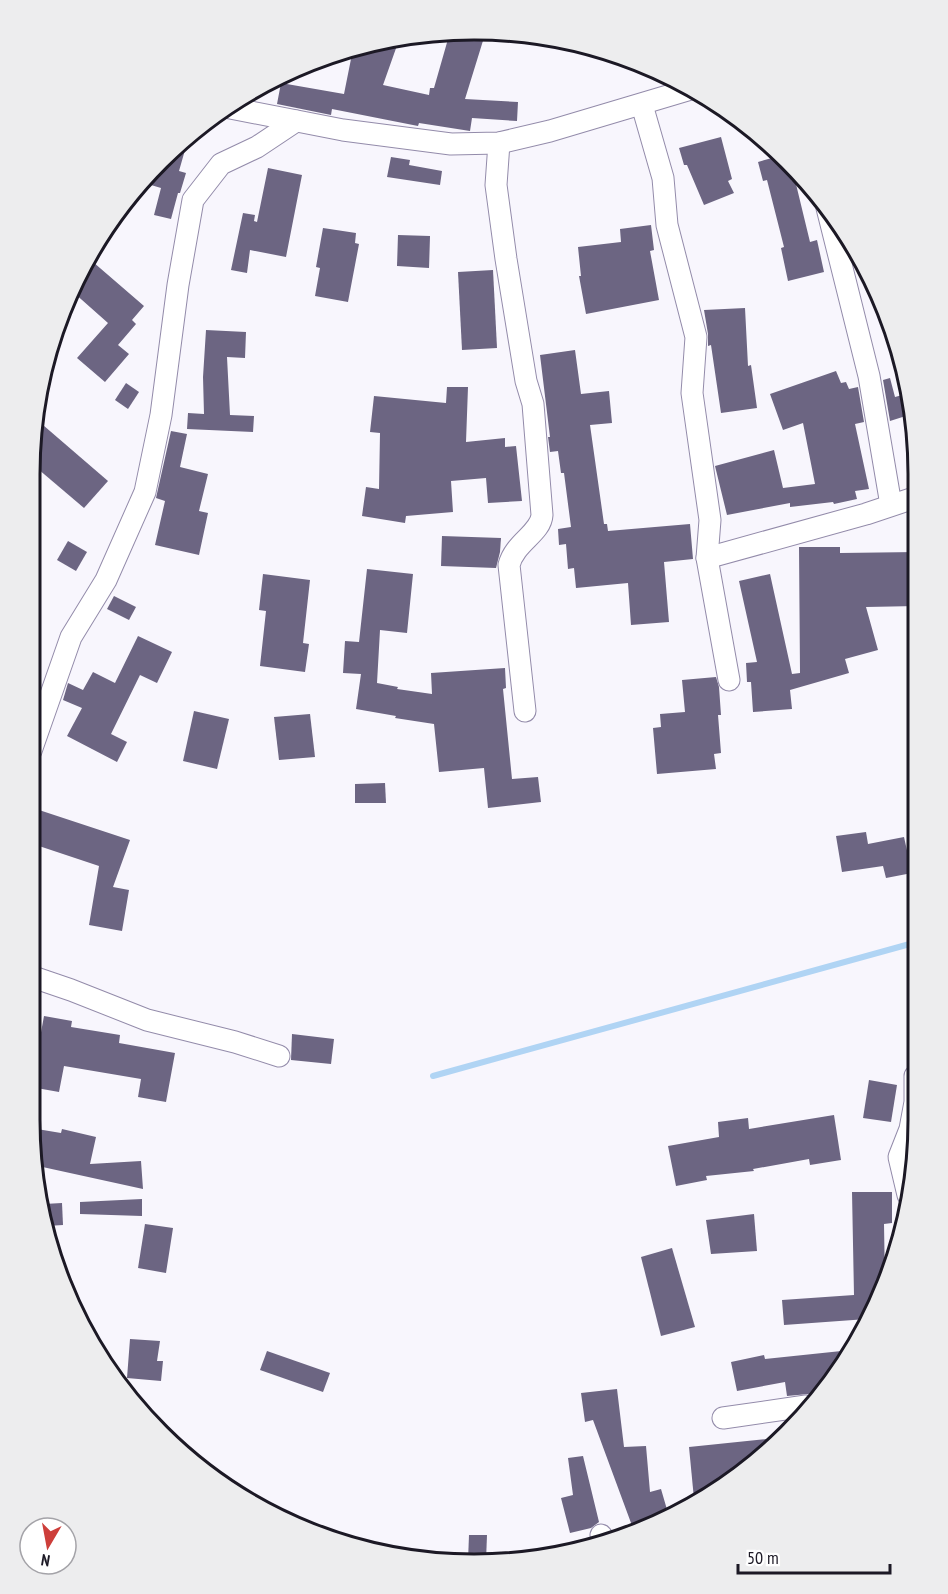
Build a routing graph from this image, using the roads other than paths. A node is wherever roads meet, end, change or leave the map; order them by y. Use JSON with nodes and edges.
{"nodes":[{"id":1,"x":680,"y":93,"type":"edge"},
{"id":2,"x":642,"y":105,"type":"junction"},
{"id":3,"x":241,"y":109,"type":"edge"},
{"id":4,"x":296,"y":121,"type":"junction"},
{"id":5,"x":499,"y":143,"type":"junction"},
{"id":6,"x":833,"y":231,"type":"edge"},
{"id":7,"x":908,"y":500,"type":"edge"},
{"id":8,"x":891,"y":506,"type":"junction"},
{"id":9,"x":707,"y":558,"type":"junction"},
{"id":10,"x":729,"y":680,"type":"dead end"},
{"id":11,"x":525,"y":711,"type":"dead end"},
{"id":12,"x":40,"y":725,"type":"edge"},
{"id":13,"x":40,"y":979,"type":"edge"},
{"id":14,"x":279,"y":1056,"type":"dead end"},
{"id":15,"x":907,"y":1136,"type":"edge"},
{"id":16,"x":904,"y":1178,"type":"edge"},
{"id":17,"x":799,"y":1407,"type":"edge"},
{"id":18,"x":723,"y":1418,"type":"dead end"}],
"edges":[{"from":1,"to":2,"type":"street"},
{"from":2,"to":5,"type":"street"},
{"from":2,"to":9,"type":"street"},
{"from":3,"to":4,"type":"street"},
{"from":4,"to":5,"type":"street"},
{"from":4,"to":12,"type":"street"},
{"from":5,"to":11,"type":"street"},
{"from":6,"to":8,"type":"street"},
{"from":7,"to":8,"type":"street"},
{"from":8,"to":9,"type":"street"},
{"from":9,"to":10,"type":"street"},
{"from":13,"to":14,"type":"street"},
{"from":15,"to":16,"type":"street"},
{"from":17,"to":18,"type":"street"}]}
